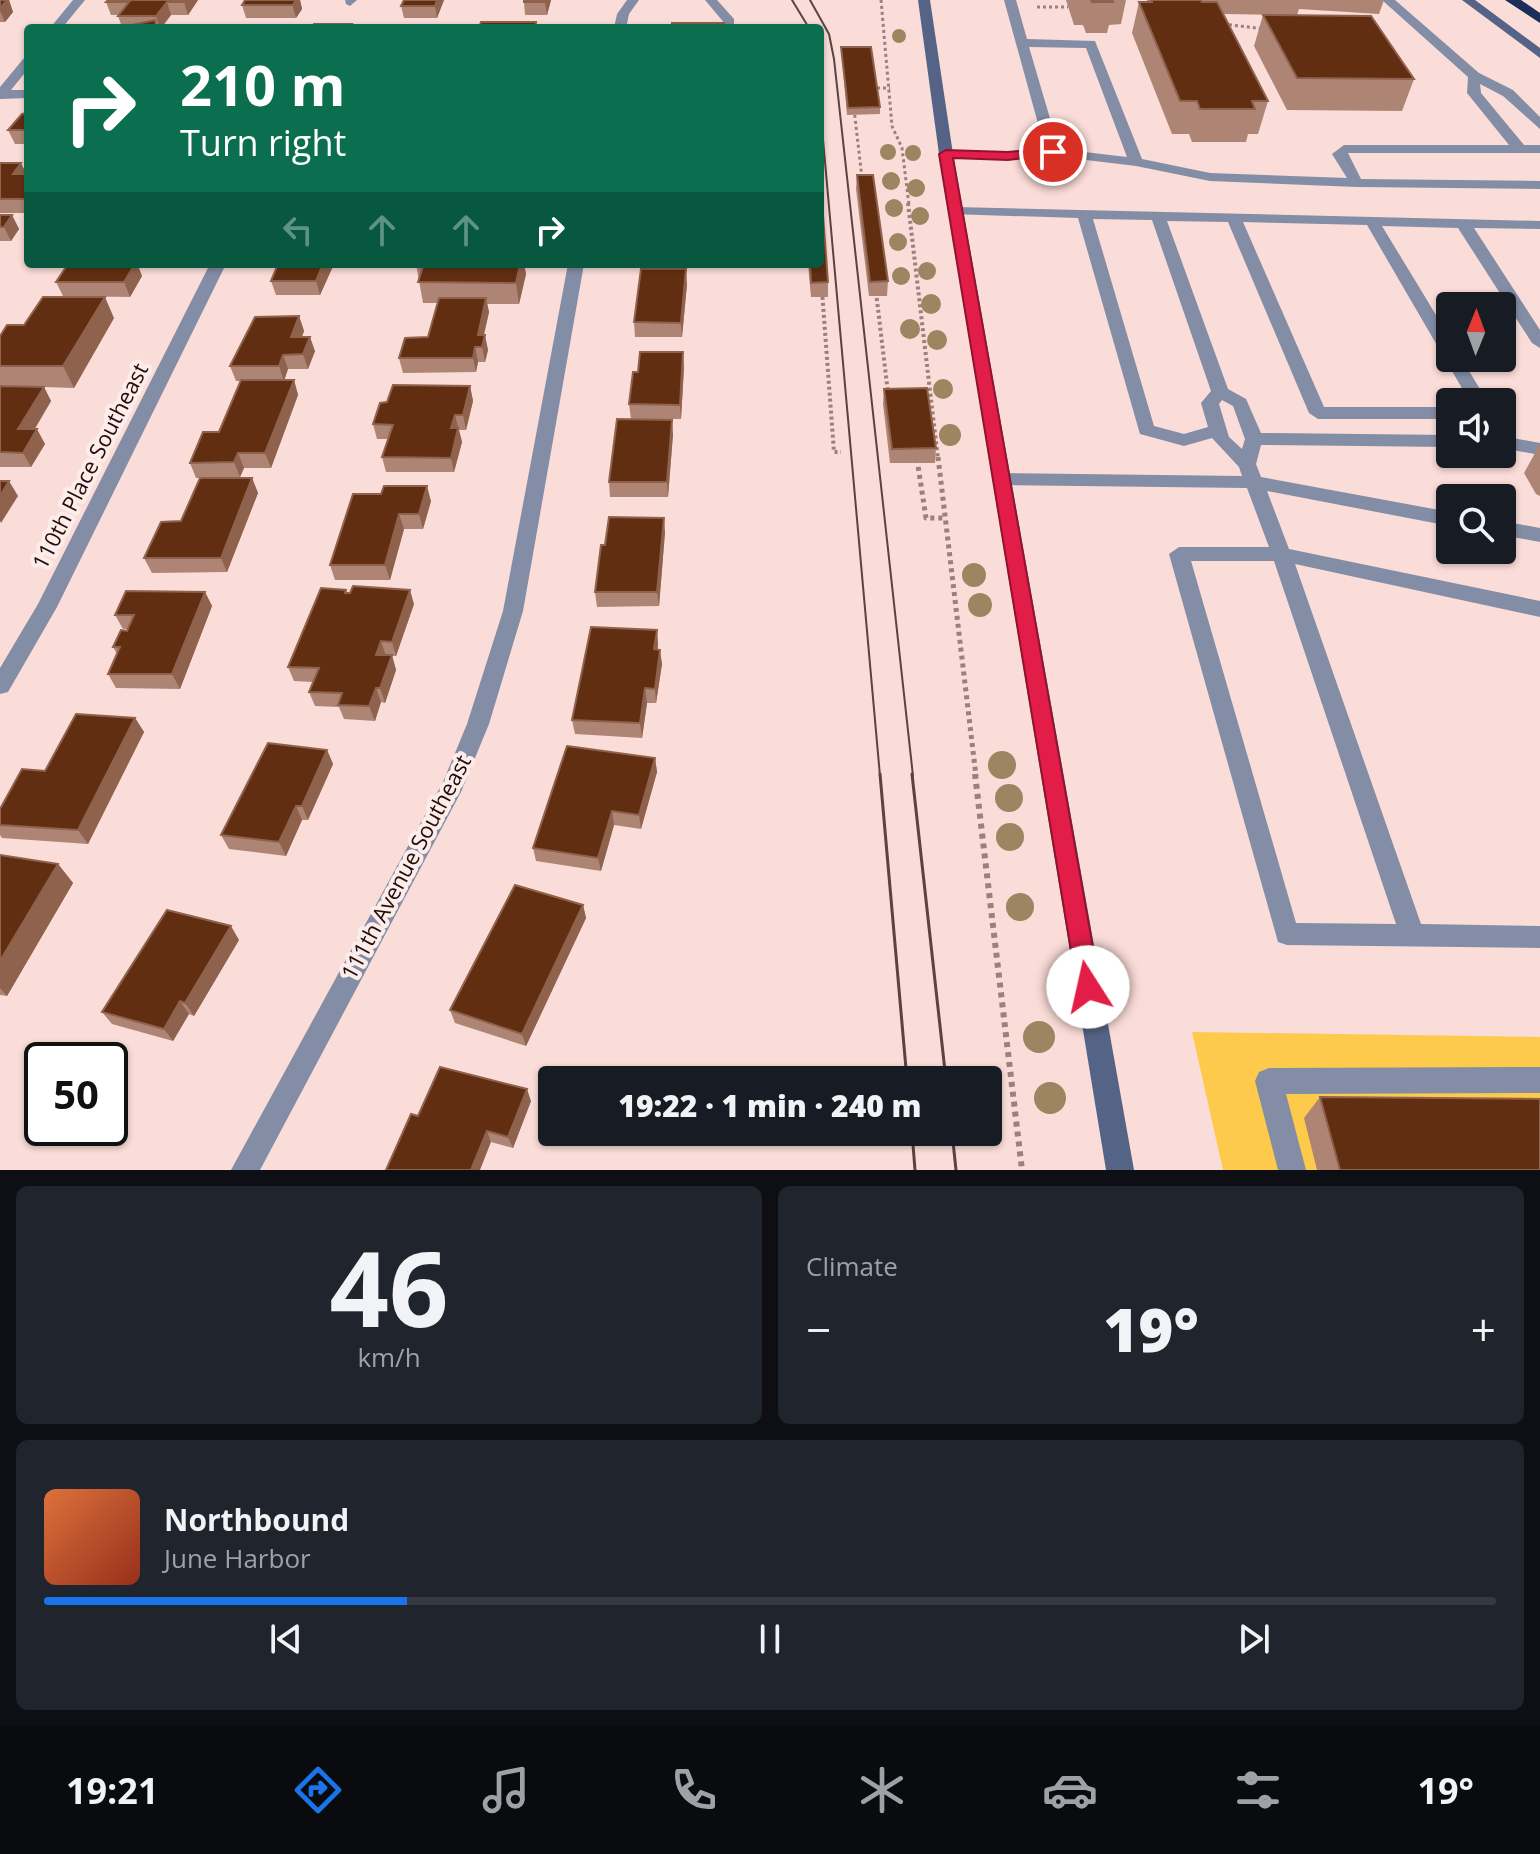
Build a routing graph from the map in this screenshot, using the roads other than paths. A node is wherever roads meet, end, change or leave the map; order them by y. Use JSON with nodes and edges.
{"nodes":[{"id":1,"x":79,"y":0,"type":"edge"},
{"id":2,"x":633,"y":0,"type":"edge"},
{"id":3,"x":711,"y":0,"type":"edge"},
{"id":4,"x":924,"y":0,"type":"edge"},
{"id":5,"x":1010,"y":0,"type":"edge"},
{"id":6,"x":1388,"y":0,"type":"edge"},
{"id":7,"x":1468,"y":0,"type":"edge"},
{"id":8,"x":1512,"y":0,"type":"edge"},
{"id":9,"x":1519,"y":0,"type":"edge"},
{"id":10,"x":1540,"y":18,"type":"edge"},
{"id":11,"x":730,"y":22,"type":"dead end"},
{"id":12,"x":59,"y":24,"type":"edge"},
{"id":13,"x":621,"y":24,"type":"edge"},
{"id":14,"x":1022,"y":43,"type":"junction"},
{"id":15,"x":1540,"y":54,"type":"edge"},
{"id":16,"x":24,"y":66,"type":"edge"},
{"id":17,"x":1474,"y":76,"type":"junction"},
{"id":18,"x":0,"y":94,"type":"edge"},
{"id":19,"x":24,"y":94,"type":"edge"},
{"id":20,"x":1540,"y":125,"type":"edge"},
{"id":21,"x":1519,"y":148,"type":"junction"},
{"id":22,"x":1540,"y":149,"type":"edge"},
{"id":23,"x":1053,"y":152,"type":"junction"},
{"id":24,"x":946,"y":154,"type":"junction"},
{"id":25,"x":1136,"y":162,"type":"junction"},
{"id":26,"x":1357,"y":183,"type":"junction"},
{"id":27,"x":1540,"y":185,"type":"edge"},
{"id":28,"x":955,"y":211,"type":"junction"},
{"id":29,"x":1084,"y":213,"type":"junction"},
{"id":30,"x":1158,"y":215,"type":"junction"},
{"id":31,"x":1233,"y":217,"type":"junction"},
{"id":32,"x":1372,"y":221,"type":"junction"},
{"id":33,"x":1463,"y":223,"type":"junction"},
{"id":34,"x":1540,"y":225,"type":"edge"},
{"id":35,"x":216,"y":268,"type":"edge"},
{"id":36,"x":575,"y":268,"type":"edge"},
{"id":37,"x":1436,"y":328,"type":"edge"},
{"id":38,"x":1540,"y":343,"type":"edge"},
{"id":39,"x":1220,"y":392,"type":"junction"},
{"id":40,"x":1401,"y":413,"type":"junction"},
{"id":41,"x":1436,"y":413,"type":"edge"},
{"id":42,"x":1218,"y":430,"type":"junction"},
{"id":43,"x":1254,"y":439,"type":"junction"},
{"id":44,"x":1416,"y":440,"type":"junction"},
{"id":45,"x":1436,"y":441,"type":"edge"},
{"id":46,"x":1516,"y":445,"type":"edge"},
{"id":47,"x":1540,"y":449,"type":"edge"},
{"id":48,"x":1250,"y":473,"type":"junction"},
{"id":49,"x":1002,"y":479,"type":"junction"},
{"id":50,"x":1436,"y":516,"type":"edge"},
{"id":51,"x":1516,"y":531,"type":"edge"},
{"id":52,"x":1540,"y":535,"type":"edge"},
{"id":53,"x":1281,"y":554,"type":"junction"},
{"id":54,"x":1540,"y":609,"type":"edge"},
{"id":55,"x":0,"y":686,"type":"edge"},
{"id":56,"x":1413,"y":936,"type":"junction"},
{"id":57,"x":1540,"y":937,"type":"edge"},
{"id":58,"x":1540,"y":1080,"type":"edge"},
{"id":59,"x":245,"y":1170,"type":"edge"},
{"id":60,"x":1120,"y":1170,"type":"edge"},
{"id":61,"x":1292,"y":1170,"type":"edge"}],
"edges":[{"from":1,"to":12,"type":"street"},
{"from":2,"to":13,"type":"street"},
{"from":3,"to":11,"type":"street"},
{"from":4,"to":24,"type":"main road"},
{"from":5,"to":14,"type":"street"},
{"from":6,"to":17,"type":"street"},
{"from":7,"to":15,"type":"main road"},
{"from":8,"to":10,"type":"highway"},
{"from":9,"to":10,"type":"highway"},
{"from":14,"to":23,"type":"street"},
{"from":14,"to":25,"type":"street"},
{"from":16,"to":18,"type":"street"},
{"from":17,"to":20,"type":"street"},
{"from":17,"to":21,"type":"street"},
{"from":18,"to":19,"type":"street"},
{"from":21,"to":22,"type":"street"},
{"from":21,"to":26,"type":"street"},
{"from":23,"to":24,"type":"street"},
{"from":23,"to":25,"type":"street"},
{"from":24,"to":28,"type":"main road"},
{"from":25,"to":26,"type":"street"},
{"from":26,"to":27,"type":"street"},
{"from":28,"to":29,"type":"street"},
{"from":28,"to":49,"type":"main road"},
{"from":29,"to":30,"type":"street"},
{"from":29,"to":42,"type":"street"},
{"from":30,"to":31,"type":"street"},
{"from":30,"to":39,"type":"street"},
{"from":31,"to":32,"type":"street"},
{"from":31,"to":40,"type":"street"},
{"from":32,"to":33,"type":"street"},
{"from":32,"to":37,"type":"street"},
{"from":33,"to":34,"type":"street"},
{"from":33,"to":38,"type":"street"},
{"from":35,"to":55,"type":"street","name":"110th Place Southeast"},
{"from":36,"to":59,"type":"street","name":"111th Avenue Southeast"},
{"from":39,"to":42,"type":"street"},
{"from":39,"to":43,"type":"street"},
{"from":40,"to":41,"type":"street"},
{"from":40,"to":44,"type":"street"},
{"from":42,"to":48,"type":"street"},
{"from":43,"to":44,"type":"street"},
{"from":43,"to":48,"type":"street"},
{"from":44,"to":45,"type":"street"},
{"from":46,"to":47,"type":"street"},
{"from":48,"to":49,"type":"street"},
{"from":48,"to":50,"type":"street"},
{"from":48,"to":53,"type":"street"},
{"from":49,"to":60,"type":"main road"},
{"from":51,"to":52,"type":"street"},
{"from":53,"to":54,"type":"street"},
{"from":53,"to":56,"type":"street"},
{"from":53,"to":56,"type":"street"},
{"from":56,"to":57,"type":"street"},
{"from":58,"to":61,"type":"street"}]}
